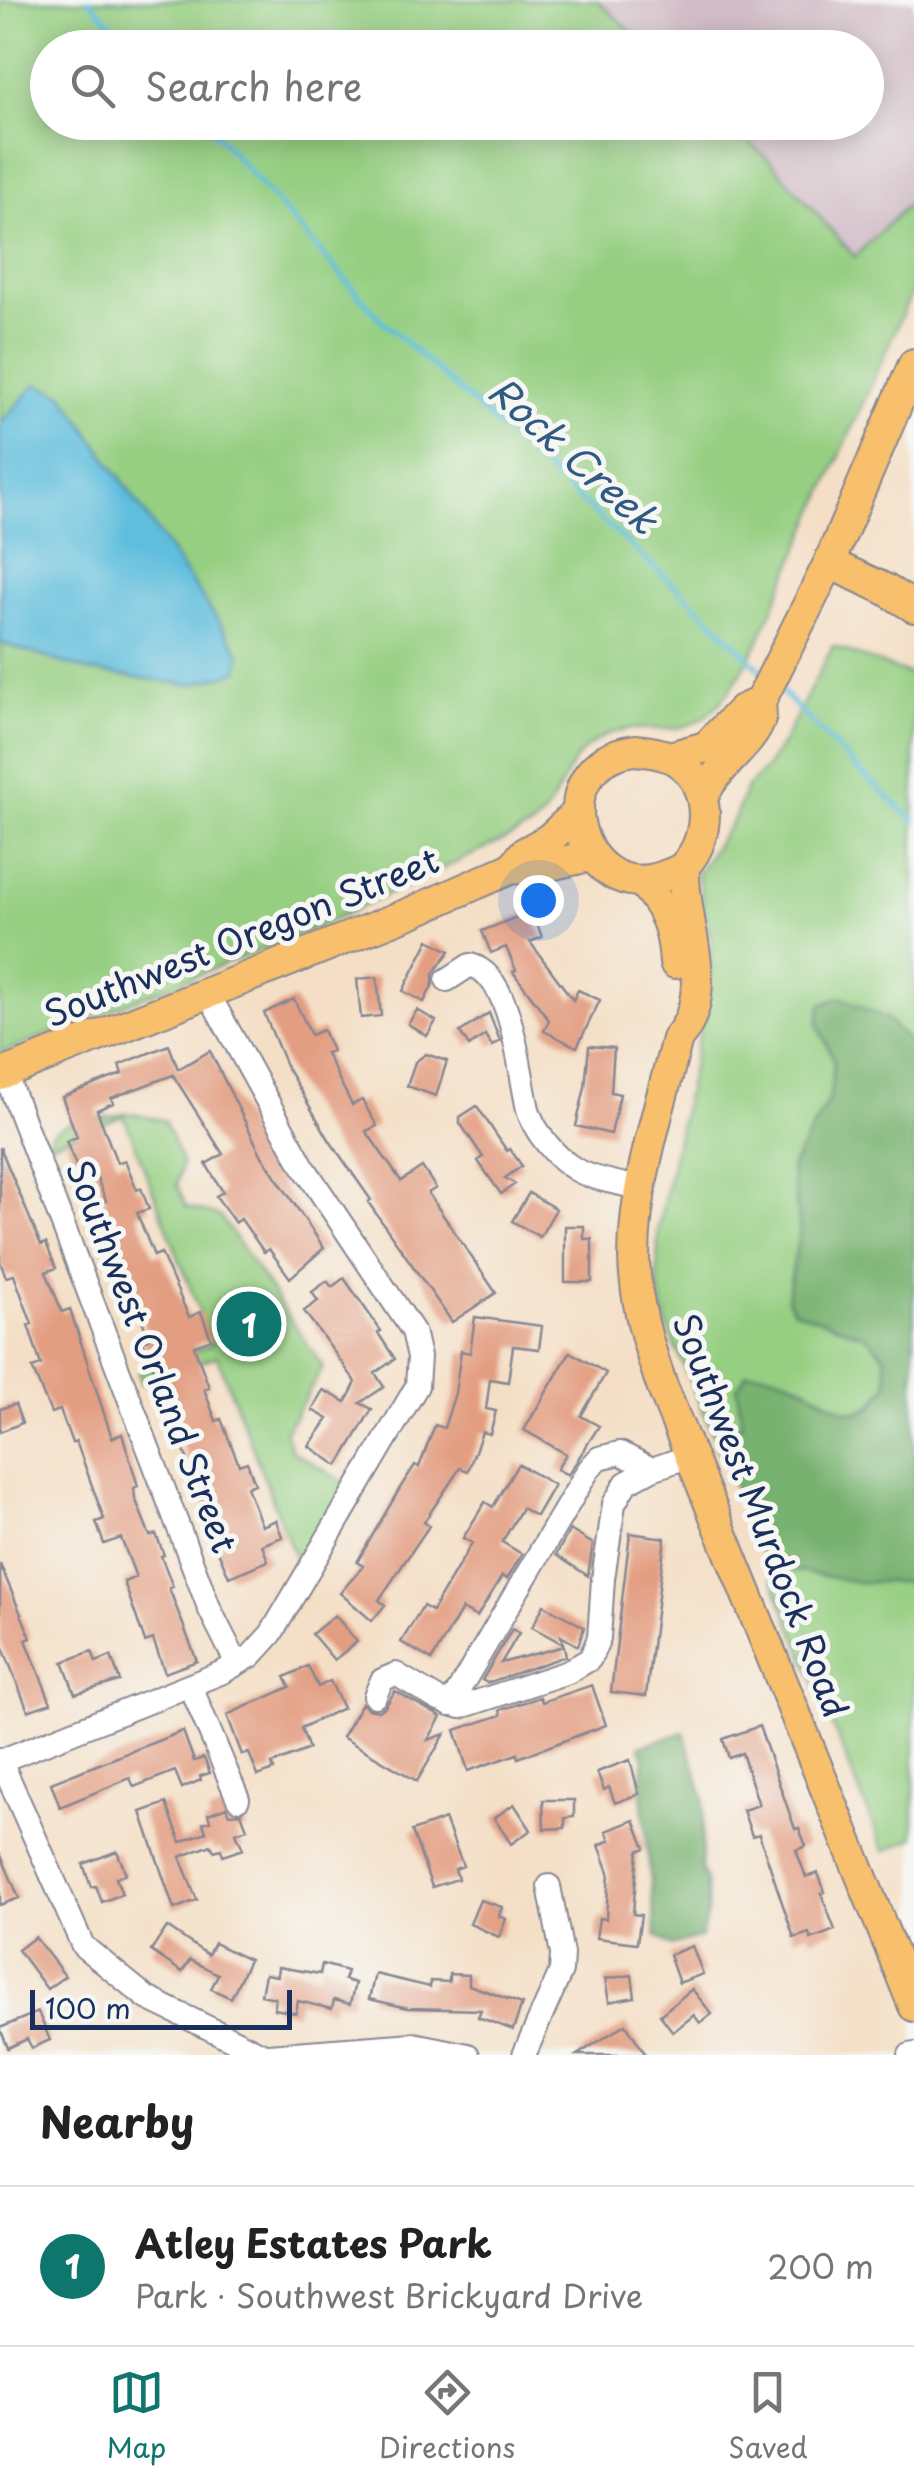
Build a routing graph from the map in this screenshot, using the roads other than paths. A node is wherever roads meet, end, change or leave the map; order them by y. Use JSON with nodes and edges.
{"nodes":[{"id":1,"x":914,"y":364,"type":"edge"},
{"id":2,"x":829,"y":563,"type":"junction"},
{"id":3,"x":914,"y":607,"type":"edge"},
{"id":4,"x":760,"y":702,"type":"junction"},
{"id":5,"x":670,"y":757,"type":"junction"},
{"id":6,"x":702,"y":799,"type":"junction"},
{"id":7,"x":576,"y":813,"type":"junction"},
{"id":8,"x":593,"y":856,"type":"junction"},
{"id":9,"x":684,"y":867,"type":"junction"},
{"id":10,"x":512,"y":868,"type":"junction"},
{"id":11,"x":641,"y":881,"type":"junction"},
{"id":12,"x":447,"y":980,"type":"dead end"},
{"id":13,"x":208,"y":993,"type":"junction"},
{"id":14,"x":676,"y":1039,"type":"junction"},
{"id":15,"x":2,"y":1074,"type":"edge"},
{"id":16,"x":642,"y":1190,"type":"junction"},
{"id":17,"x":690,"y":1456,"type":"junction"},
{"id":18,"x":652,"y":1469,"type":"junction"},
{"id":19,"x":237,"y":1664,"type":"junction"},
{"id":20,"x":191,"y":1686,"type":"junction"},
{"id":21,"x":376,"y":1696,"type":"dead end"},
{"id":22,"x":450,"y":1705,"type":"junction"},
{"id":23,"x":0,"y":1760,"type":"edge"},
{"id":24,"x":238,"y":1799,"type":"dead end"},
{"id":25,"x":548,"y":1886,"type":"dead end"},
{"id":26,"x":914,"y":2006,"type":"edge"},
{"id":27,"x":457,"y":2054,"type":"edge"},
{"id":28,"x":266,"y":2055,"type":"edge"},
{"id":29,"x":524,"y":2055,"type":"edge"}],
"edges":[{"from":1,"to":2,"type":"main road","name":"Southwest Oregon Street"},
{"from":2,"to":3,"type":"main road"},
{"from":2,"to":4,"type":"main road","name":"Southwest Oregon Street"},
{"from":4,"to":5,"type":"main road","name":"Southwest Oregon Street"},
{"from":4,"to":6,"type":"main road","name":"Southwest Oregon Street"},
{"from":5,"to":6,"type":"main road"},
{"from":5,"to":7,"type":"main road","name":"Southwest Oregon Street"},
{"from":6,"to":9,"type":"main road","name":"Southwest Oregon Street"},
{"from":7,"to":8,"type":"main road"},
{"from":7,"to":10,"type":"main road","name":"Southwest Oregon Street"},
{"from":8,"to":10,"type":"main road","name":"Southwest Oregon Street"},
{"from":8,"to":11,"type":"main road"},
{"from":9,"to":11,"type":"main road"},
{"from":9,"to":14,"type":"main road","name":"Southwest Murdock Road"},
{"from":10,"to":13,"type":"main road","name":"Southwest Oregon Street"},
{"from":11,"to":14,"type":"main road","name":"Southwest Murdock Road"},
{"from":12,"to":16,"type":"street"},
{"from":13,"to":15,"type":"main road","name":"Southwest Oregon Street"},
{"from":13,"to":19,"type":"street"},
{"from":14,"to":16,"type":"main road","name":"Southwest Murdock Road"},
{"from":15,"to":19,"type":"street","name":"Southwest Orland Street"},
{"from":16,"to":17,"type":"main road","name":"Southwest Murdock Road"},
{"from":17,"to":18,"type":"street"},
{"from":17,"to":26,"type":"main road","name":"Southwest Murdock Road"},
{"from":18,"to":22,"type":"street"},
{"from":18,"to":22,"type":"street"},
{"from":19,"to":20,"type":"street"},
{"from":20,"to":23,"type":"street"},
{"from":20,"to":24,"type":"street"},
{"from":21,"to":22,"type":"street"},
{"from":23,"to":28,"type":"street"},
{"from":25,"to":29,"type":"street"},
{"from":27,"to":28,"type":"street"}]}
